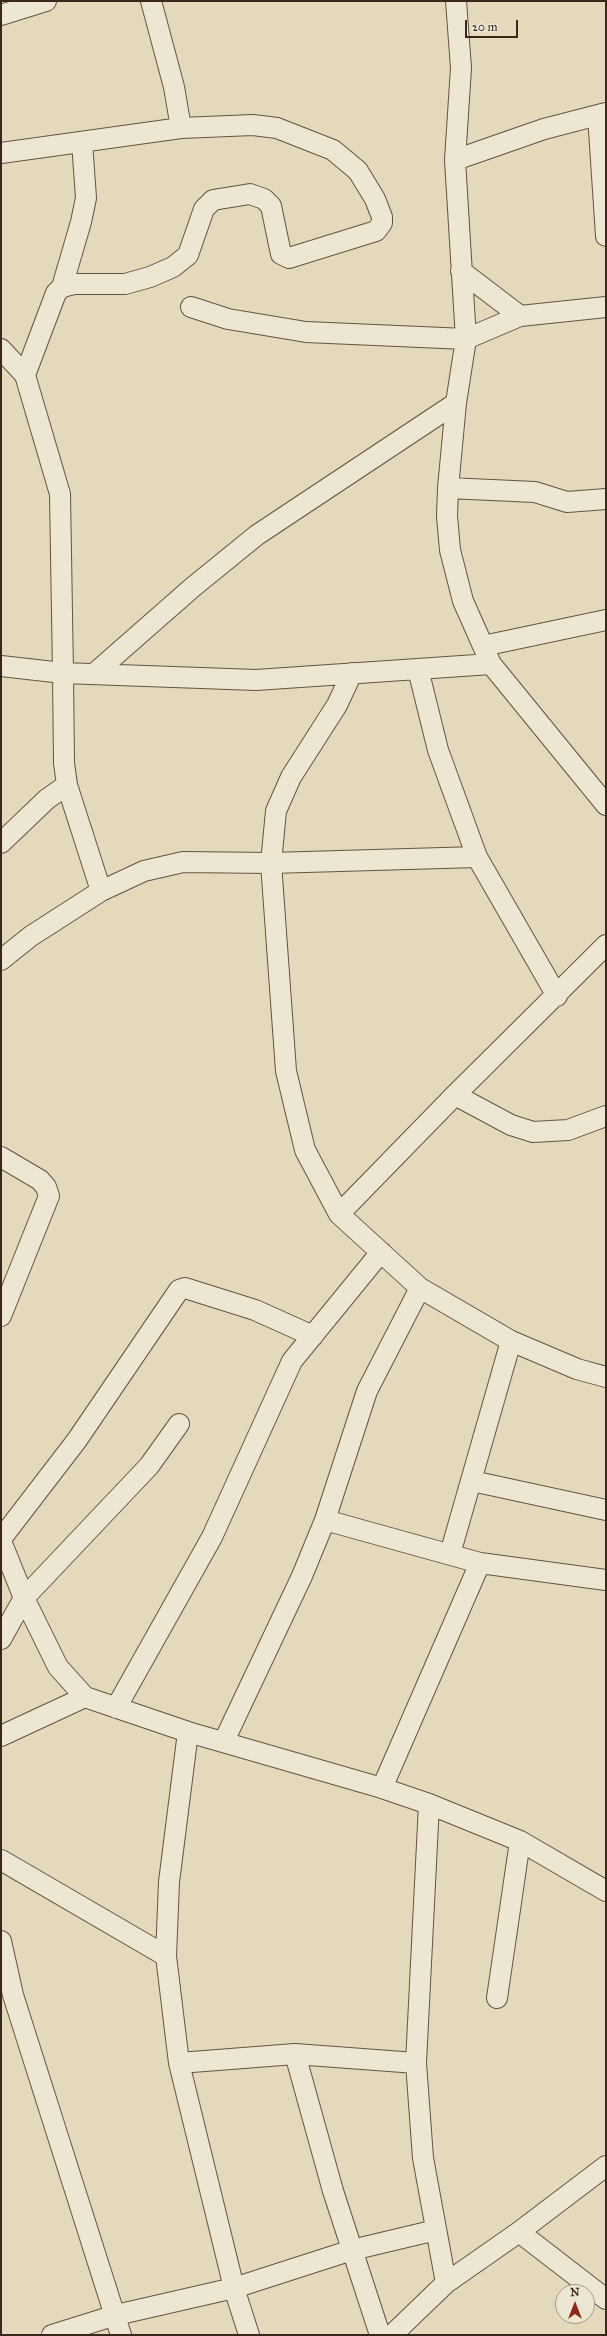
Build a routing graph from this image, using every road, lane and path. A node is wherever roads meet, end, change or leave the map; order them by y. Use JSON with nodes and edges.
{"nodes":[{"id":1,"x":46,"y":1,"type":"edge"},
{"id":2,"x":151,"y":1,"type":"edge"},
{"id":3,"x":456,"y":1,"type":"edge"},
{"id":4,"x":1,"y":16,"type":"edge"},
{"id":5,"x":602,"y":114,"type":"edge"},
{"id":6,"x":181,"y":128,"type":"junction"},
{"id":7,"x":82,"y":142,"type":"junction"},
{"id":8,"x":1,"y":153,"type":"edge"},
{"id":9,"x":455,"y":160,"type":"junction"},
{"id":10,"x":606,"y":236,"type":"edge"},
{"id":11,"x":461,"y":271,"type":"junction"},
{"id":12,"x":62,"y":287,"type":"junction"},
{"id":13,"x":191,"y":307,"type":"dead end"},
{"id":14,"x":606,"y":307,"type":"edge"},
{"id":15,"x":520,"y":316,"type":"junction"},
{"id":16,"x":466,"y":339,"type":"junction"},
{"id":17,"x":1,"y":349,"type":"edge"},
{"id":18,"x":25,"y":375,"type":"junction"},
{"id":19,"x":456,"y":403,"type":"junction"},
{"id":20,"x":448,"y":488,"type":"junction"},
{"id":21,"x":606,"y":499,"type":"edge"},
{"id":22,"x":606,"y":620,"type":"edge"},
{"id":23,"x":483,"y":646,"type":"junction"},
{"id":24,"x":491,"y":664,"type":"junction"},
{"id":25,"x":1,"y":665,"type":"edge"},
{"id":26,"x":418,"y":669,"type":"junction"},
{"id":27,"x":63,"y":672,"type":"junction"},
{"id":28,"x":95,"y":673,"type":"junction"},
{"id":29,"x":352,"y":673,"type":"junction"},
{"id":30,"x":67,"y":785,"type":"junction"},
{"id":31,"x":606,"y":805,"type":"edge"},
{"id":32,"x":1,"y":843,"type":"edge"},
{"id":33,"x":476,"y":857,"type":"junction"},
{"id":34,"x":271,"y":863,"type":"junction"},
{"id":35,"x":101,"y":891,"type":"junction"},
{"id":36,"x":606,"y":945,"type":"edge"},
{"id":37,"x":1,"y":960,"type":"edge"},
{"id":38,"x":557,"y":996,"type":"junction"},
{"id":39,"x":455,"y":1095,"type":"junction"},
{"id":40,"x":606,"y":1116,"type":"edge"},
{"id":41,"x":1,"y":1158,"type":"edge"},
{"id":42,"x":339,"y":1214,"type":"junction"},
{"id":43,"x":381,"y":1252,"type":"junction"},
{"id":44,"x":420,"y":1288,"type":"junction"},
{"id":45,"x":1,"y":1316,"type":"edge"},
{"id":46,"x":313,"y":1336,"type":"junction"},
{"id":47,"x":511,"y":1341,"type":"junction"},
{"id":48,"x":606,"y":1377,"type":"edge"},
{"id":49,"x":179,"y":1424,"type":"dead end"},
{"id":50,"x":472,"y":1480,"type":"junction"},
{"id":51,"x":606,"y":1510,"type":"edge"},
{"id":52,"x":325,"y":1520,"type":"junction"},
{"id":53,"x":1,"y":1540,"type":"edge"},
{"id":54,"x":450,"y":1554,"type":"junction"},
{"id":55,"x":480,"y":1563,"type":"junction"},
{"id":56,"x":606,"y":1580,"type":"edge"},
{"id":57,"x":24,"y":1598,"type":"junction"},
{"id":58,"x":1,"y":1639,"type":"edge"},
{"id":59,"x":85,"y":1697,"type":"junction"},
{"id":60,"x":116,"y":1708,"type":"junction"},
{"id":61,"x":188,"y":1732,"type":"junction"},
{"id":62,"x":1,"y":1736,"type":"edge"},
{"id":63,"x":224,"y":1741,"type":"junction"},
{"id":64,"x":382,"y":1788,"type":"junction"},
{"id":65,"x":429,"y":1804,"type":"junction"},
{"id":66,"x":520,"y":1840,"type":"junction"},
{"id":67,"x":1,"y":1860,"type":"edge"},
{"id":68,"x":606,"y":1891,"type":"edge"},
{"id":69,"x":1,"y":1941,"type":"edge"},
{"id":70,"x":166,"y":1956,"type":"junction"},
{"id":71,"x":497,"y":1998,"type":"dead end"},
{"id":72,"x":295,"y":2054,"type":"junction"},
{"id":73,"x":416,"y":2063,"type":"junction"},
{"id":74,"x":179,"y":2064,"type":"junction"},
{"id":75,"x":606,"y":2166,"type":"edge"},
{"id":76,"x":436,"y":2230,"type":"junction"},
{"id":77,"x":519,"y":2232,"type":"junction"},
{"id":78,"x":352,"y":2250,"type":"junction"},
{"id":79,"x":446,"y":2283,"type":"junction"},
{"id":80,"x":234,"y":2288,"type":"junction"},
{"id":81,"x":606,"y":2299,"type":"edge"},
{"id":82,"x":116,"y":2315,"type":"junction"},
{"id":83,"x":52,"y":2335,"type":"edge"},
{"id":84,"x":121,"y":2335,"type":"edge"},
{"id":85,"x":249,"y":2335,"type":"edge"},
{"id":86,"x":380,"y":2335,"type":"edge"},
{"id":87,"x":392,"y":2335,"type":"edge"}],
"edges":[{"from":1,"to":4,"type":"street"},
{"from":2,"to":6,"type":"street"},
{"from":3,"to":9,"type":"street"},
{"from":5,"to":9,"type":"street"},
{"from":5,"to":10,"type":"street"},
{"from":6,"to":7,"type":"street"},
{"from":6,"to":12,"type":"street"},
{"from":7,"to":8,"type":"street"},
{"from":7,"to":12,"type":"street"},
{"from":9,"to":11,"type":"street"},
{"from":11,"to":15,"type":"street"},
{"from":11,"to":16,"type":"street"},
{"from":12,"to":18,"type":"street"},
{"from":13,"to":16,"type":"street"},
{"from":14,"to":15,"type":"street"},
{"from":15,"to":16,"type":"street"},
{"from":16,"to":19,"type":"street"},
{"from":17,"to":18,"type":"street"},
{"from":18,"to":27,"type":"street"},
{"from":19,"to":20,"type":"street"},
{"from":19,"to":28,"type":"street"},
{"from":20,"to":21,"type":"street"},
{"from":20,"to":23,"type":"street"},
{"from":22,"to":23,"type":"street"},
{"from":23,"to":24,"type":"street"},
{"from":24,"to":26,"type":"street"},
{"from":24,"to":31,"type":"street"},
{"from":25,"to":27,"type":"street"},
{"from":26,"to":29,"type":"street"},
{"from":26,"to":33,"type":"street"},
{"from":27,"to":28,"type":"street"},
{"from":27,"to":30,"type":"street"},
{"from":28,"to":29,"type":"street"},
{"from":29,"to":34,"type":"street"},
{"from":30,"to":32,"type":"street"},
{"from":30,"to":35,"type":"street"},
{"from":33,"to":34,"type":"street"},
{"from":33,"to":38,"type":"street"},
{"from":34,"to":35,"type":"street"},
{"from":34,"to":42,"type":"street"},
{"from":35,"to":37,"type":"street"},
{"from":36,"to":38,"type":"street"},
{"from":38,"to":39,"type":"street"},
{"from":39,"to":40,"type":"street"},
{"from":39,"to":42,"type":"street"},
{"from":41,"to":45,"type":"street"},
{"from":42,"to":43,"type":"street"},
{"from":43,"to":44,"type":"street"},
{"from":43,"to":46,"type":"street"},
{"from":44,"to":47,"type":"street"},
{"from":44,"to":52,"type":"street"},
{"from":46,"to":53,"type":"street"},
{"from":46,"to":60,"type":"street"},
{"from":47,"to":48,"type":"street"},
{"from":47,"to":50,"type":"street"},
{"from":49,"to":57,"type":"street"},
{"from":50,"to":51,"type":"street"},
{"from":50,"to":54,"type":"street"},
{"from":52,"to":54,"type":"street"},
{"from":52,"to":63,"type":"street"},
{"from":53,"to":57,"type":"street"},
{"from":54,"to":55,"type":"street"},
{"from":55,"to":56,"type":"street"},
{"from":55,"to":64,"type":"street"},
{"from":57,"to":58,"type":"street"},
{"from":57,"to":59,"type":"street"},
{"from":59,"to":60,"type":"street"},
{"from":59,"to":62,"type":"street"},
{"from":60,"to":61,"type":"street"},
{"from":61,"to":63,"type":"street"},
{"from":61,"to":70,"type":"street"},
{"from":63,"to":64,"type":"street"},
{"from":64,"to":65,"type":"street"},
{"from":65,"to":66,"type":"street"},
{"from":65,"to":73,"type":"street"},
{"from":66,"to":68,"type":"street"},
{"from":66,"to":71,"type":"street"},
{"from":67,"to":70,"type":"street"},
{"from":69,"to":82,"type":"street"},
{"from":70,"to":74,"type":"street"},
{"from":72,"to":73,"type":"street"},
{"from":72,"to":74,"type":"street"},
{"from":72,"to":78,"type":"street"},
{"from":73,"to":76,"type":"street"},
{"from":74,"to":80,"type":"street"},
{"from":75,"to":77,"type":"street"},
{"from":76,"to":78,"type":"street"},
{"from":76,"to":79,"type":"street"},
{"from":77,"to":79,"type":"street"},
{"from":77,"to":81,"type":"street"},
{"from":78,"to":80,"type":"street"},
{"from":78,"to":86,"type":"street"},
{"from":79,"to":87,"type":"street"},
{"from":80,"to":82,"type":"street"},
{"from":80,"to":85,"type":"street"},
{"from":82,"to":83,"type":"street"},
{"from":82,"to":84,"type":"street"}]}
